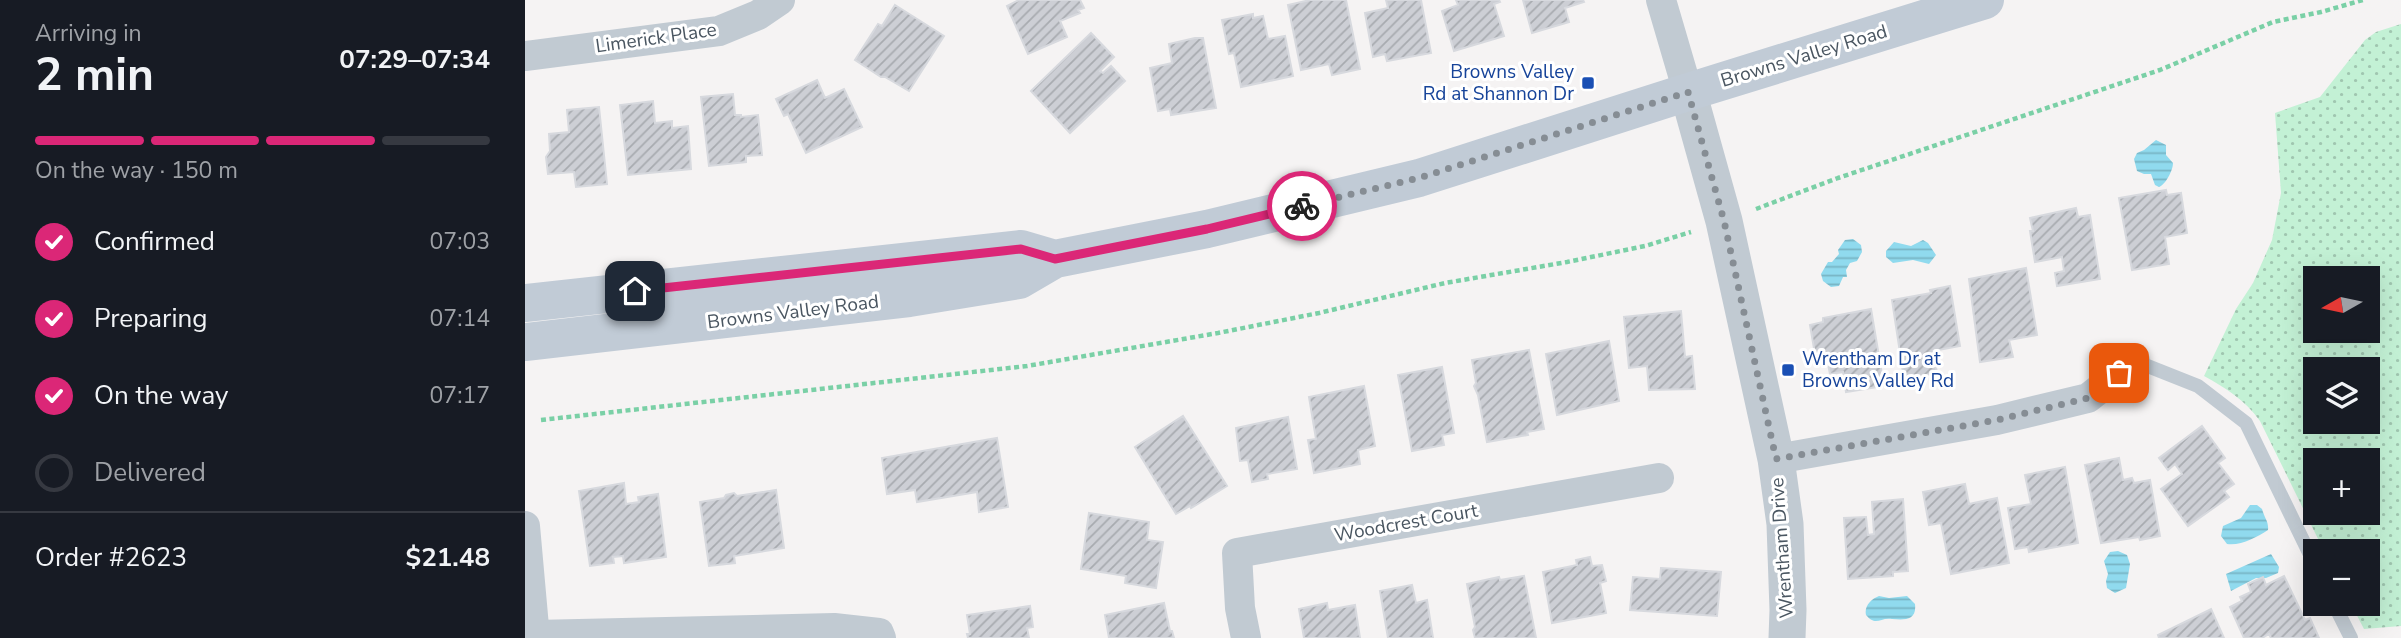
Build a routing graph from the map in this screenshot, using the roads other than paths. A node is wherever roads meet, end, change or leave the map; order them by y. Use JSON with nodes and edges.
{"nodes":[{"id":1,"x":780,"y":0,"type":"edge"},
{"id":2,"x":1661,"y":0,"type":"edge"},
{"id":3,"x":1985,"y":0,"type":"edge"},
{"id":4,"x":525,"y":56,"type":"edge"},
{"id":5,"x":1688,"y":92,"type":"junction"},
{"id":6,"x":1055,"y":259,"type":"junction"},
{"id":7,"x":525,"y":303,"type":"edge"},
{"id":8,"x":525,"y":342,"type":"edge"},
{"id":9,"x":2135,"y":361,"type":"joint"},
{"id":10,"x":1776,"y":459,"type":"junction"},
{"id":11,"x":1659,"y":478,"type":"dead end"},
{"id":12,"x":525,"y":526,"type":"edge"},
{"id":13,"x":2303,"y":540,"type":"edge"},
{"id":14,"x":2340,"y":616,"type":"edge"},
{"id":15,"x":535,"y":636,"type":"edge"},
{"id":16,"x":881,"y":638,"type":"edge"},
{"id":17,"x":1246,"y":638,"type":"edge"},
{"id":18,"x":1787,"y":638,"type":"edge"},
{"id":19,"x":2351,"y":638,"type":"edge"}],
"edges":[{"from":1,"to":4,"type":"street","name":"Limerick Place"},
{"from":2,"to":5,"type":"street"},
{"from":3,"to":5,"type":"main road","name":"Browns Valley Road"},
{"from":5,"to":6,"type":"main road","name":"Browns Valley Road"},
{"from":5,"to":10,"type":"street","name":"Wrentham Drive"},
{"from":6,"to":7,"type":"main road","name":"Browns Valley Road"},
{"from":6,"to":8,"type":"main road","name":"Browns Valley Road"},
{"from":9,"to":10,"type":"street"},
{"from":9,"to":13,"type":"lane"},
{"from":10,"to":18,"type":"street","name":"Wrentham Drive"},
{"from":11,"to":17,"type":"street","name":"Woodcrest Court"},
{"from":12,"to":15,"type":"street"},
{"from":14,"to":19,"type":"lane"},
{"from":15,"to":16,"type":"street"}]}
